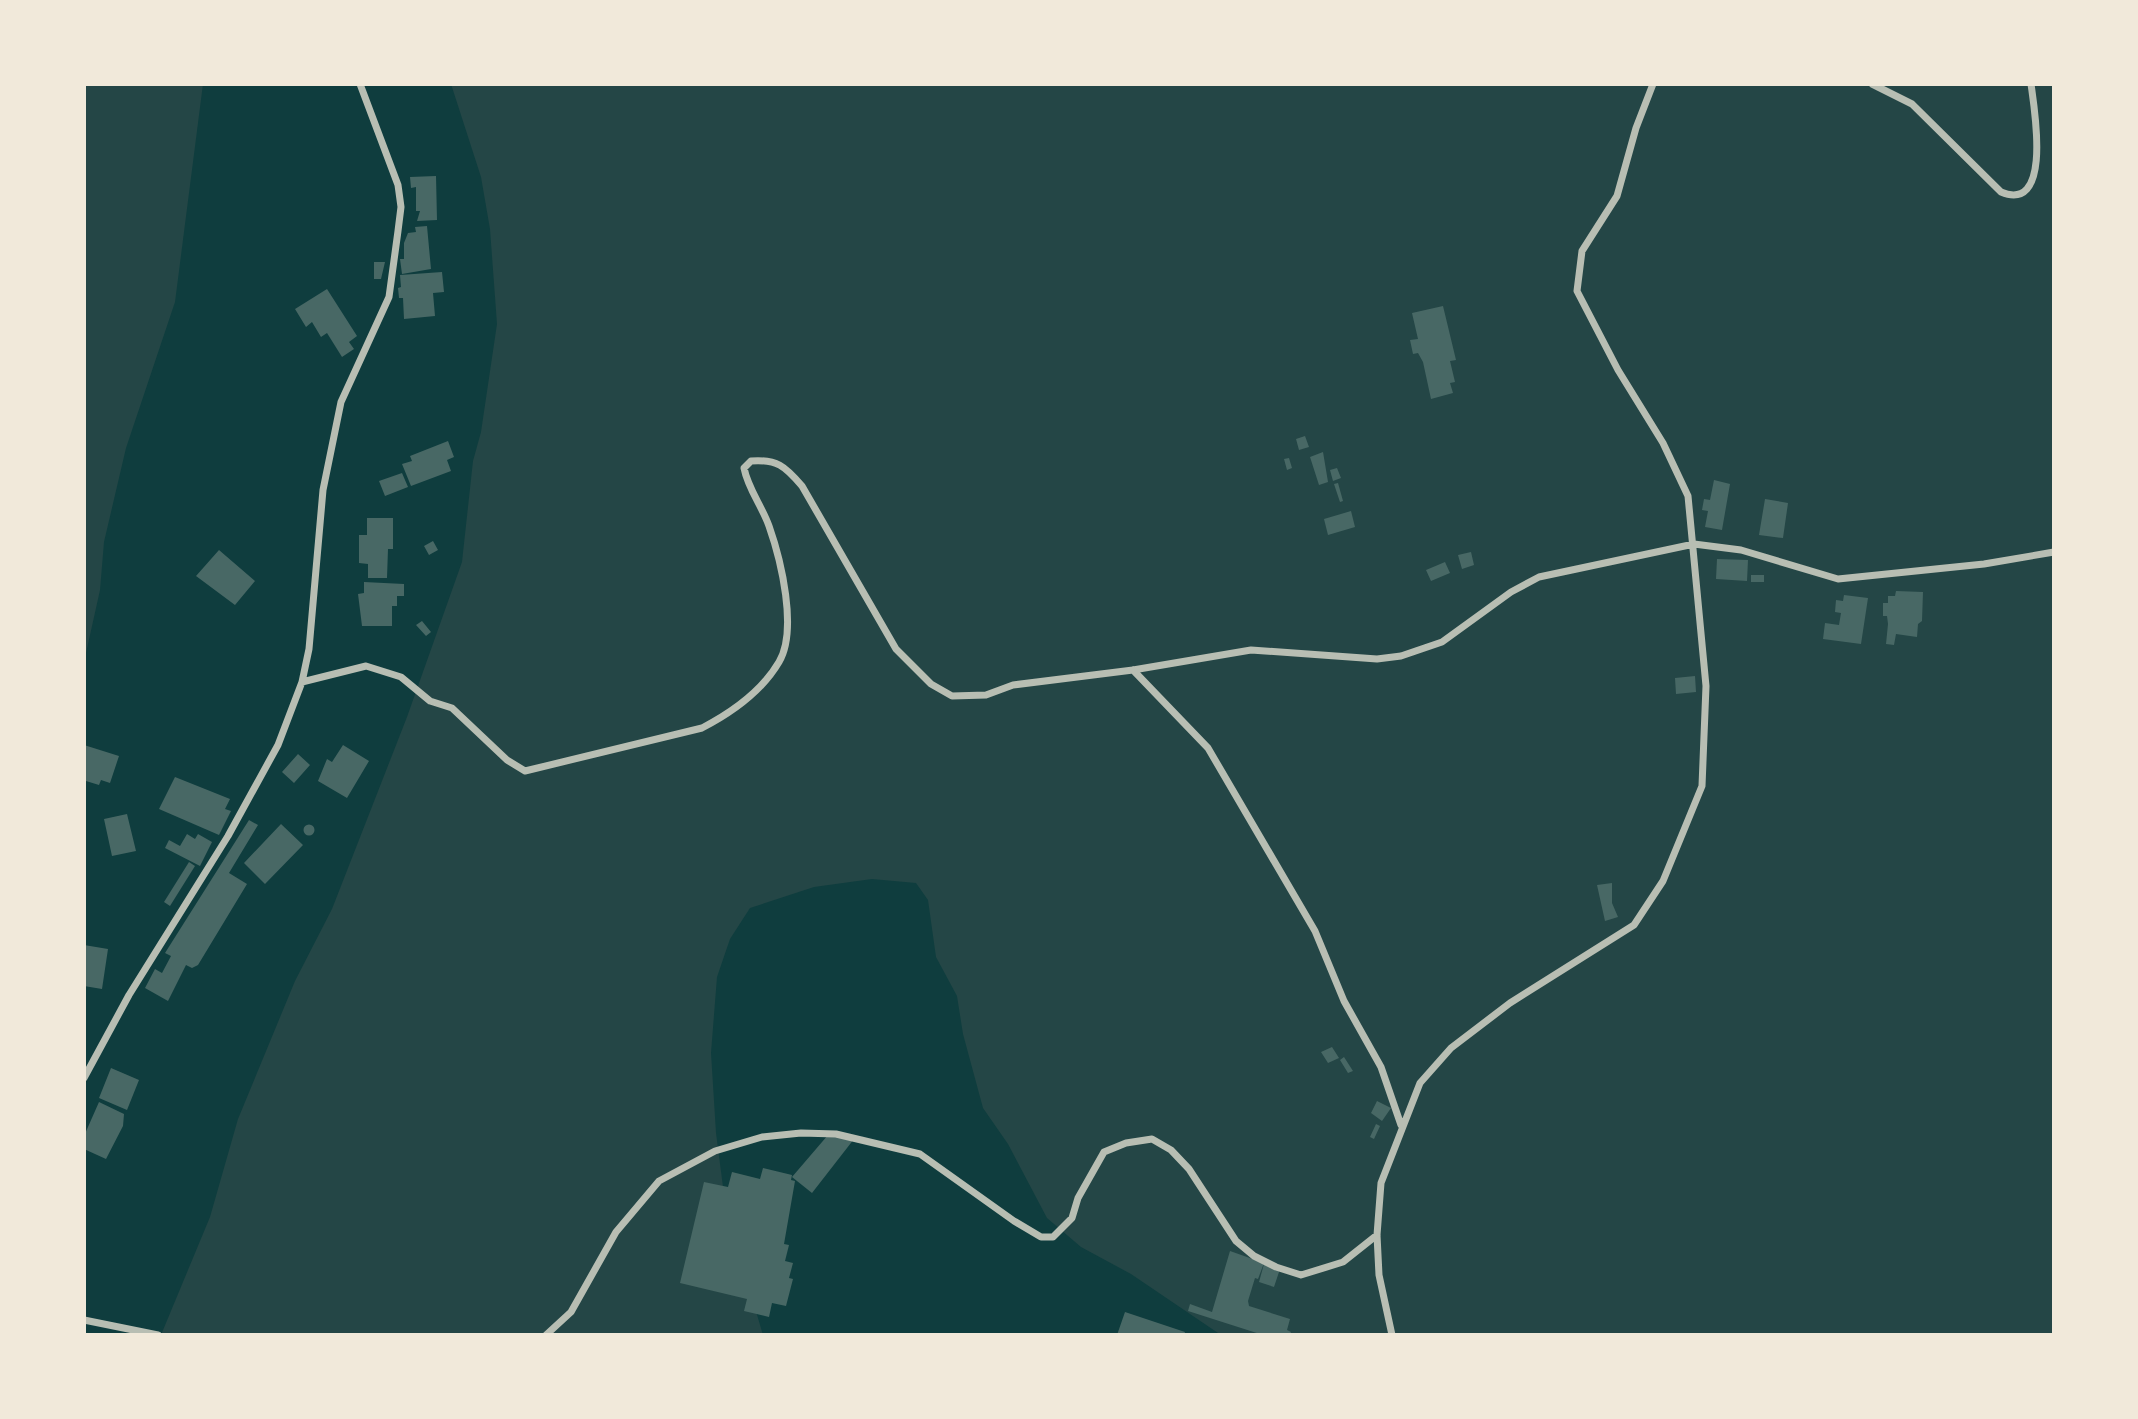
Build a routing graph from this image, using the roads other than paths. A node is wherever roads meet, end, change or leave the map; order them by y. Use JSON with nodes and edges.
{"nodes":[{"id":1,"x":360,"y":84,"type":"edge"},
{"id":2,"x":1653,"y":84,"type":"edge"},
{"id":3,"x":1872,"y":84,"type":"edge"},
{"id":4,"x":2031,"y":84,"type":"edge"},
{"id":5,"x":1693,"y":544,"type":"junction"},
{"id":6,"x":2054,"y":552,"type":"edge"},
{"id":7,"x":1133,"y":670,"type":"junction"},
{"id":8,"x":302,"y":682,"type":"junction"},
{"id":9,"x":84,"y":1079,"type":"edge"},
{"id":10,"x":1401,"y":1126,"type":"junction"},
{"id":11,"x":1377,"y":1235,"type":"junction"},
{"id":12,"x":84,"y":1320,"type":"edge"},
{"id":13,"x":158,"y":1335,"type":"edge"},
{"id":14,"x":546,"y":1335,"type":"edge"},
{"id":15,"x":1392,"y":1335,"type":"edge"}],
"edges":[{"from":1,"to":8,"type":"street"},
{"from":2,"to":5,"type":"street"},
{"from":3,"to":4,"type":"street"},
{"from":5,"to":6,"type":"street"},
{"from":5,"to":7,"type":"street"},
{"from":5,"to":10,"type":"street"},
{"from":7,"to":8,"type":"street"},
{"from":7,"to":10,"type":"street"},
{"from":8,"to":9,"type":"street"},
{"from":10,"to":11,"type":"street"},
{"from":11,"to":14,"type":"street"},
{"from":11,"to":15,"type":"street"},
{"from":12,"to":13,"type":"street"}]}
